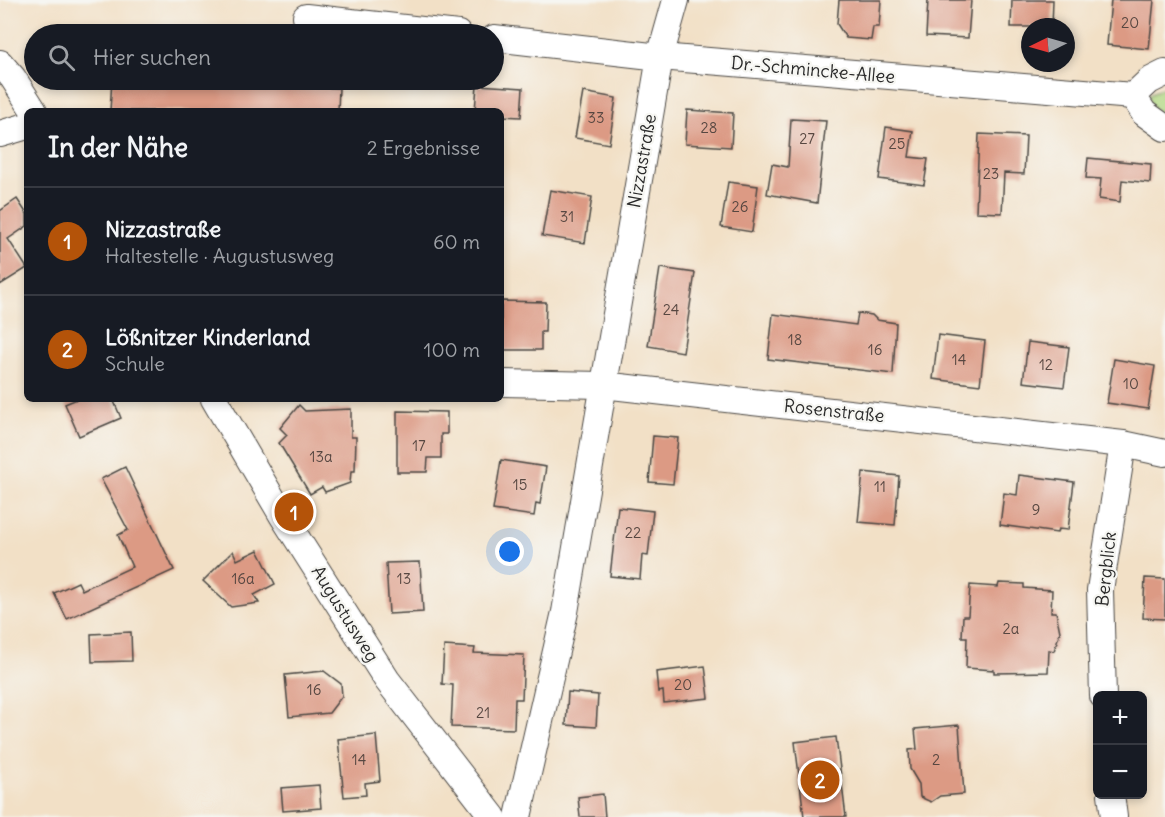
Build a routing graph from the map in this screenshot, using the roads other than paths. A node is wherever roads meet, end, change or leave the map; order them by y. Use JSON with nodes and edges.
{"nodes":[{"id":1,"x":676,"y":0,"type":"edge"},
{"id":2,"x":303,"y":17,"type":"edge"},
{"id":3,"x":367,"y":24,"type":"edge"},
{"id":4,"x":504,"y":40,"type":"edge"},
{"id":5,"x":660,"y":57,"type":"junction"},
{"id":6,"x":0,"y":63,"type":"edge"},
{"id":7,"x":1165,"y":73,"type":"edge"},
{"id":8,"x":1132,"y":96,"type":"junction"},
{"id":9,"x":32,"y":108,"type":"edge"},
{"id":10,"x":24,"y":127,"type":"edge"},
{"id":11,"x":1165,"y":129,"type":"edge"},
{"id":12,"x":0,"y":134,"type":"edge"},
{"id":13,"x":504,"y":383,"type":"edge"},
{"id":14,"x":603,"y":385,"type":"junction"},
{"id":15,"x":216,"y":402,"type":"edge"},
{"id":16,"x":1123,"y":444,"type":"junction"},
{"id":17,"x":1165,"y":453,"type":"edge"},
{"id":18,"x":1103,"y":691,"type":"edge"},
{"id":19,"x":1112,"y":799,"type":"edge"},
{"id":20,"x":493,"y":817,"type":"edge"},
{"id":21,"x":518,"y":817,"type":"edge"},
{"id":22,"x":1114,"y":817,"type":"edge"}],
"edges":[{"from":1,"to":5,"type":"street","name":"Nizzastraße"},
{"from":2,"to":3,"type":"street"},
{"from":4,"to":5,"type":"street","name":"Dr.-Schmincke-Allee"},
{"from":5,"to":8,"type":"street","name":"Dr.-Schmincke-Allee"},
{"from":5,"to":14,"type":"street","name":"Nizzastraße"},
{"from":6,"to":9,"type":"street"},
{"from":7,"to":8,"type":"street"},
{"from":8,"to":11,"type":"street"},
{"from":10,"to":12,"type":"street"},
{"from":13,"to":14,"type":"street","name":"Rosenstraße"},
{"from":14,"to":16,"type":"street","name":"Rosenstraße"},
{"from":14,"to":21,"type":"street","name":"Nizzastraße"},
{"from":15,"to":20,"type":"street","name":"Augustusweg"},
{"from":16,"to":17,"type":"street","name":"Rosenstraße"},
{"from":16,"to":18,"type":"street","name":"Bergblick"},
{"from":19,"to":22,"type":"street"}]}
